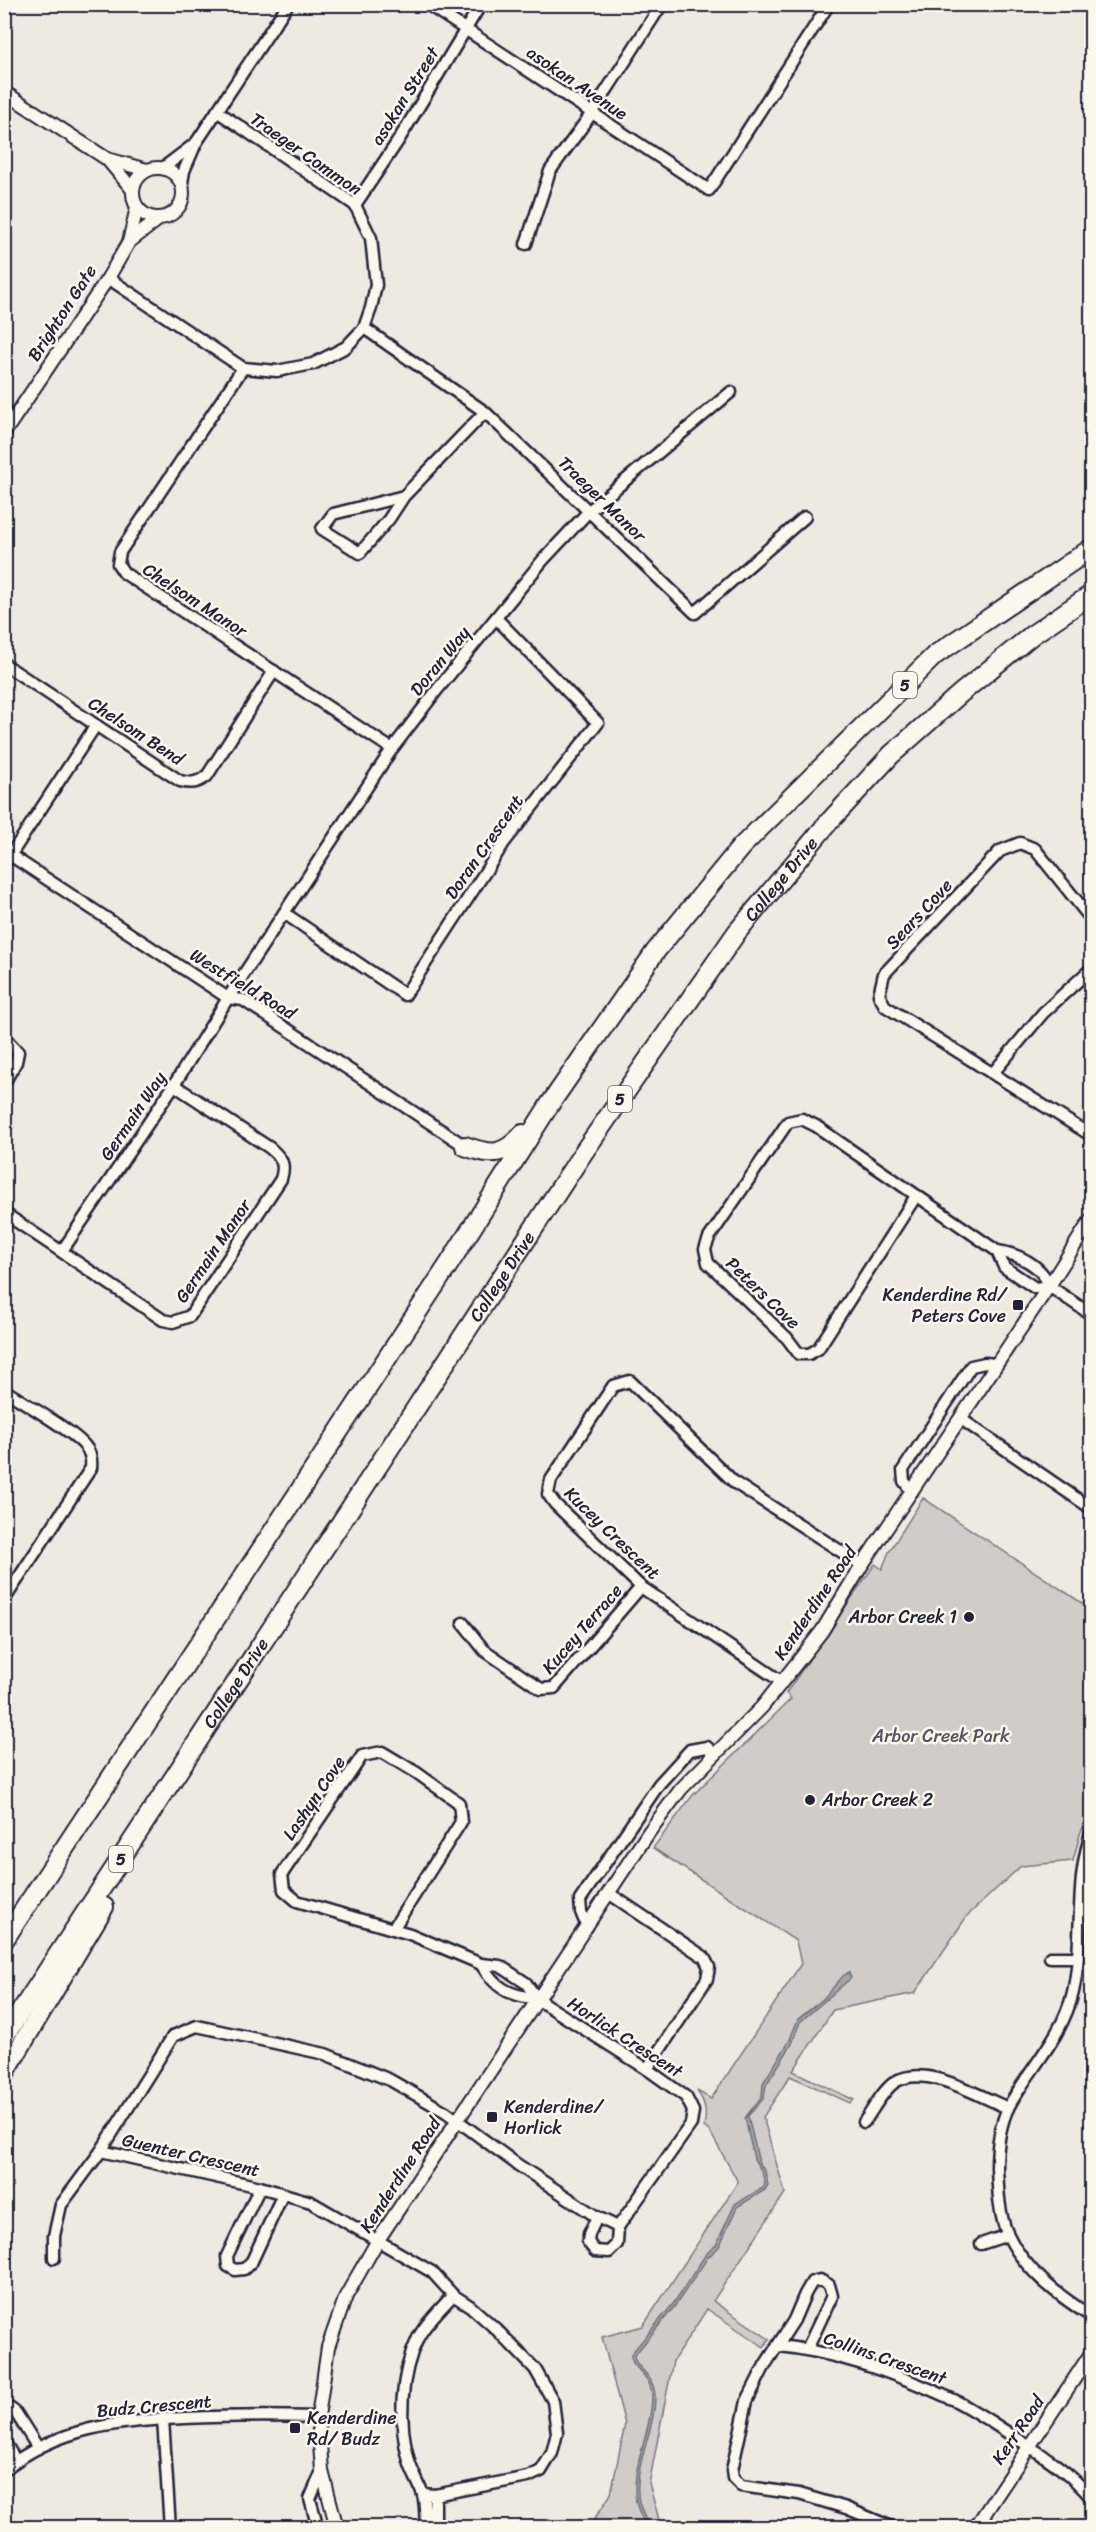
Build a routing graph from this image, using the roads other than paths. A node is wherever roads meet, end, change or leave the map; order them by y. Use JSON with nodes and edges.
{"nodes":[{"id":1,"x":288,"y":4,"type":"edge"},
{"id":2,"x":427,"y":4,"type":"edge"},
{"id":3,"x":481,"y":4,"type":"edge"},
{"id":4,"x":662,"y":4,"type":"edge"},
{"id":5,"x":829,"y":4,"type":"edge"},
{"id":6,"x":466,"y":28,"type":"junction"},
{"id":7,"x":4,"y":92,"type":"edge"},
{"id":8,"x":217,"y":111,"type":"junction"},
{"id":9,"x":592,"y":113,"type":"junction"},
{"id":10,"x":196,"y":143,"type":"junction"},
{"id":11,"x":107,"y":159,"type":"junction"},
{"id":12,"x":163,"y":168,"type":"junction"},
{"id":13,"x":147,"y":170,"type":"junction"},
{"id":14,"x":182,"y":183,"type":"junction"},
{"id":15,"x":133,"y":190,"type":"junction"},
{"id":16,"x":355,"y":205,"type":"junction"},
{"id":17,"x":137,"y":207,"type":"junction"},
{"id":18,"x":159,"y":219,"type":"junction"},
{"id":19,"x":129,"y":242,"type":"junction"},
{"id":20,"x":526,"y":244,"type":"dead end"},
{"id":21,"x":108,"y":278,"type":"junction"},
{"id":22,"x":364,"y":328,"type":"junction"},
{"id":23,"x":243,"y":368,"type":"junction"},
{"id":24,"x":731,"y":392,"type":"dead end"},
{"id":25,"x":485,"y":412,"type":"junction"},
{"id":26,"x":4,"y":433,"type":"edge"},
{"id":27,"x":404,"y":496,"type":"junction"},
{"id":28,"x":590,"y":510,"type":"junction"},
{"id":29,"x":805,"y":517,"type":"dead end"},
{"id":30,"x":1092,"y":548,"type":"edge"},
{"id":31,"x":1092,"y":594,"type":"edge"},
{"id":32,"x":496,"y":618,"type":"junction"},
{"id":33,"x":4,"y":664,"type":"edge"},
{"id":34,"x":274,"y":671,"type":"junction"},
{"id":35,"x":96,"y":725,"type":"junction"},
{"id":36,"x":392,"y":749,"type":"junction"},
{"id":37,"x":8,"y":853,"type":"edge"},
{"id":38,"x":4,"y":865,"type":"edge"},
{"id":39,"x":284,"y":913,"type":"junction"},
{"id":40,"x":1092,"y":920,"type":"edge"},
{"id":41,"x":1092,"y":968,"type":"edge"},
{"id":42,"x":228,"y":998,"type":"junction"},
{"id":43,"x":4,"y":1037,"type":"edge"},
{"id":44,"x":993,"y":1073,"type":"junction"},
{"id":45,"x":4,"y":1083,"type":"edge"},
{"id":46,"x":174,"y":1085,"type":"junction"},
{"id":47,"x":550,"y":1104,"type":"junction"},
{"id":48,"x":1092,"y":1136,"type":"edge"},
{"id":49,"x":465,"y":1146,"type":"joint"},
{"id":50,"x":916,"y":1196,"type":"junction"},
{"id":51,"x":4,"y":1213,"type":"edge"},
{"id":52,"x":1092,"y":1218,"type":"edge"},
{"id":53,"x":62,"y":1251,"type":"junction"},
{"id":54,"x":997,"y":1251,"type":"junction"},
{"id":55,"x":1049,"y":1286,"type":"junction"},
{"id":56,"x":1092,"y":1315,"type":"edge"},
{"id":57,"x":996,"y":1364,"type":"junction"},
{"id":58,"x":4,"y":1390,"type":"edge"},
{"id":59,"x":960,"y":1419,"type":"junction"},
{"id":60,"x":912,"y":1492,"type":"junction"},
{"id":61,"x":1092,"y":1509,"type":"edge"},
{"id":62,"x":862,"y":1565,"type":"junction"},
{"id":63,"x":640,"y":1587,"type":"junction"},
{"id":64,"x":4,"y":1600,"type":"edge"},
{"id":65,"x":464,"y":1623,"type":"dead end"},
{"id":66,"x":238,"y":1681,"type":"junction"},
{"id":67,"x":782,"y":1682,"type":"junction"},
{"id":68,"x":714,"y":1754,"type":"junction"},
{"id":69,"x":1092,"y":1830,"type":"edge"},
{"id":70,"x":53,"y":1868,"type":"junction"},
{"id":71,"x":609,"y":1894,"type":"junction"},
{"id":72,"x":587,"y":1927,"type":"junction"},
{"id":73,"x":393,"y":1929,"type":"junction"},
{"id":74,"x":4,"y":1932,"type":"edge"},
{"id":75,"x":4,"y":1940,"type":"edge"},
{"id":76,"x":1050,"y":1957,"type":"dead end"},
{"id":77,"x":1078,"y":1958,"type":"junction"},
{"id":78,"x":481,"y":1964,"type":"junction"},
{"id":79,"x":537,"y":1999,"type":"junction"},
{"id":80,"x":4,"y":2037,"type":"edge"},
{"id":81,"x":647,"y":2069,"type":"junction"},
{"id":82,"x":4,"y":2074,"type":"edge"},
{"id":83,"x":1008,"y":2108,"type":"junction"},
{"id":84,"x":456,"y":2121,"type":"junction"},
{"id":85,"x":864,"y":2122,"type":"dead end"},
{"id":86,"x":101,"y":2151,"type":"junction"},
{"id":87,"x":260,"y":2187,"type":"junction"},
{"id":88,"x":283,"y":2194,"type":"junction"},
{"id":89,"x":597,"y":2217,"type":"junction"},
{"id":90,"x":618,"y":2227,"type":"junction"},
{"id":91,"x":1008,"y":2235,"type":"junction"},
{"id":92,"x":378,"y":2240,"type":"junction"},
{"id":93,"x":981,"y":2244,"type":"dead end"},
{"id":94,"x":54,"y":2258,"type":"dead end"},
{"id":95,"x":453,"y":2295,"type":"junction"},
{"id":96,"x":1092,"y":2317,"type":"edge"},
{"id":97,"x":779,"y":2346,"type":"junction"},
{"id":98,"x":807,"y":2349,"type":"junction"},
{"id":99,"x":1092,"y":2352,"type":"edge"},
{"id":100,"x":4,"y":2408,"type":"edge"},
{"id":101,"x":318,"y":2417,"type":"junction"},
{"id":102,"x":164,"y":2419,"type":"junction"},
{"id":103,"x":4,"y":2441,"type":"edge"},
{"id":104,"x":1029,"y":2446,"type":"junction"},
{"id":105,"x":38,"y":2448,"type":"junction"},
{"id":106,"x":16,"y":2461,"type":"junction"},
{"id":107,"x":4,"y":2470,"type":"edge"},
{"id":108,"x":322,"y":2471,"type":"junction"},
{"id":109,"x":429,"y":2495,"type":"junction"},
{"id":110,"x":1092,"y":2499,"type":"edge"},
{"id":111,"x":170,"y":2528,"type":"edge"},
{"id":112,"x":318,"y":2528,"type":"edge"},
{"id":113,"x":337,"y":2528,"type":"edge"},
{"id":114,"x":426,"y":2528,"type":"edge"},
{"id":115,"x":435,"y":2528,"type":"edge"},
{"id":116,"x":894,"y":2528,"type":"edge"},
{"id":117,"x":975,"y":2528,"type":"edge"}],
"edges":[{"from":1,"to":8,"type":"street"},
{"from":2,"to":6,"type":"street","name":"asokan Avenue"},
{"from":3,"to":6,"type":"street","name":"asokan Street"},
{"from":4,"to":9,"type":"street"},
{"from":5,"to":9,"type":"street","name":"asokan Avenue"},
{"from":6,"to":9,"type":"street","name":"asokan Avenue"},
{"from":6,"to":16,"type":"street","name":"asokan Street"},
{"from":7,"to":11,"type":"street"},
{"from":8,"to":10,"type":"street"},
{"from":8,"to":16,"type":"street","name":"Traeger Common"},
{"from":9,"to":20,"type":"street"},
{"from":10,"to":12,"type":"street"},
{"from":10,"to":14,"type":"street"},
{"from":11,"to":13,"type":"street"},
{"from":11,"to":15,"type":"street"},
{"from":12,"to":13,"type":"street"},
{"from":12,"to":14,"type":"street"},
{"from":13,"to":15,"type":"street"},
{"from":14,"to":18,"type":"street"},
{"from":15,"to":17,"type":"street"},
{"from":16,"to":22,"type":"street","name":"Traeger Common"},
{"from":17,"to":18,"type":"street"},
{"from":17,"to":19,"type":"street","name":"Brighton Gate"},
{"from":18,"to":19,"type":"street","name":"Brighton Gate"},
{"from":19,"to":21,"type":"street","name":"Brighton Gate"},
{"from":21,"to":23,"type":"street","name":"Traeger Common"},
{"from":21,"to":26,"type":"street","name":"Brighton Gate"},
{"from":22,"to":23,"type":"street","name":"Traeger Common"},
{"from":22,"to":25,"type":"street","name":"Traeger Manor"},
{"from":23,"to":34,"type":"street","name":"Chelsom Manor"},
{"from":24,"to":28,"type":"street","name":"Doran Way"},
{"from":25,"to":27,"type":"street"},
{"from":25,"to":28,"type":"street","name":"Traeger Manor"},
{"from":27,"to":27,"type":"street"},
{"from":28,"to":29,"type":"street","name":"Traeger Manor"},
{"from":28,"to":32,"type":"street","name":"Doran Way"},
{"from":30,"to":47,"type":"highway","number":"5"},
{"from":31,"to":66,"type":"highway","name":"College Drive","number":"5"},
{"from":32,"to":36,"type":"street","name":"Doran Way"},
{"from":32,"to":39,"type":"street","name":"Doran Crescent"},
{"from":33,"to":35,"type":"street","name":"Chelsom Bend"},
{"from":34,"to":35,"type":"street","name":"Chelsom Bend"},
{"from":34,"to":36,"type":"street","name":"Chelsom Manor"},
{"from":35,"to":37,"type":"street"},
{"from":36,"to":39,"type":"street","name":"Doran Way"},
{"from":37,"to":38,"type":"street"},
{"from":37,"to":42,"type":"street","name":"Westfield Road"},
{"from":39,"to":42,"type":"street","name":"Doran Way"},
{"from":40,"to":44,"type":"street","name":"Sears Cove"},
{"from":41,"to":44,"type":"street"},
{"from":42,"to":46,"type":"street","name":"Germain Way"},
{"from":42,"to":49,"type":"street","name":"Westfield Road"},
{"from":43,"to":45,"type":"street"},
{"from":44,"to":48,"type":"street","name":"Sears Cove"},
{"from":46,"to":53,"type":"street","name":"Germain Way"},
{"from":46,"to":53,"type":"street","name":"Germain Manor"},
{"from":47,"to":49,"type":"highway"},
{"from":47,"to":70,"type":"highway","number":"5"},
{"from":50,"to":50,"type":"street","name":"Peters Cove"},
{"from":50,"to":54,"type":"street","name":"Peters Cove"},
{"from":51,"to":53,"type":"street","name":"Germain Manor"},
{"from":52,"to":55,"type":"street","name":"Kenderdine Road"},
{"from":54,"to":55,"type":"street","name":"Peters Cove"},
{"from":54,"to":55,"type":"street","name":"Peters Cove"},
{"from":55,"to":56,"type":"street"},
{"from":55,"to":57,"type":"street","name":"Kenderdine Road"},
{"from":57,"to":59,"type":"street","name":"Kenderdine Road"},
{"from":57,"to":60,"type":"street"},
{"from":58,"to":64,"type":"street"},
{"from":59,"to":60,"type":"street","name":"Kenderdine Road"},
{"from":59,"to":61,"type":"street"},
{"from":60,"to":62,"type":"street","name":"Kenderdine Road"},
{"from":62,"to":63,"type":"street","name":"Kucey Crescent"},
{"from":62,"to":67,"type":"street","name":"Kenderdine Road"},
{"from":63,"to":65,"type":"street","name":"Kucey Terrace"},
{"from":63,"to":67,"type":"street","name":"Kucey Crescent"},
{"from":66,"to":80,"type":"highway","name":"College Drive","number":"5"},
{"from":66,"to":82,"type":"highway"},
{"from":67,"to":68,"type":"street","name":"Kenderdine Road"},
{"from":68,"to":71,"type":"street","name":"Kenderdine Road"},
{"from":68,"to":72,"type":"street"},
{"from":69,"to":77,"type":"street"},
{"from":70,"to":74,"type":"highway"},
{"from":70,"to":75,"type":"highway","number":"5"},
{"from":71,"to":72,"type":"street","name":"Kenderdine Road"},
{"from":71,"to":81,"type":"street"},
{"from":72,"to":79,"type":"street","name":"Kenderdine Road"},
{"from":73,"to":73,"type":"street","name":"Lashyn Cove"},
{"from":73,"to":78,"type":"street","name":"Lashyn Cove"},
{"from":76,"to":77,"type":"street"},
{"from":77,"to":83,"type":"street"},
{"from":78,"to":79,"type":"street","name":"Lashyn Cove"},
{"from":78,"to":79,"type":"street","name":"Lashyn Cove"},
{"from":79,"to":81,"type":"street","name":"Horlick Crescent"},
{"from":79,"to":84,"type":"street","name":"Kenderdine Road"},
{"from":81,"to":90,"type":"street","name":"Horlick Crescent"},
{"from":83,"to":85,"type":"street"},
{"from":83,"to":91,"type":"street"},
{"from":84,"to":86,"type":"street","name":"Guenter Crescent"},
{"from":84,"to":89,"type":"street"},
{"from":84,"to":92,"type":"street","name":"Kenderdine Road"},
{"from":86,"to":87,"type":"street","name":"Guenter Crescent"},
{"from":86,"to":94,"type":"street"},
{"from":87,"to":88,"type":"street","name":"Guenter Crescent"},
{"from":87,"to":88,"type":"street"},
{"from":88,"to":92,"type":"street","name":"Guenter Crescent"},
{"from":89,"to":90,"type":"street"},
{"from":89,"to":90,"type":"street","name":"Horlick Crescent"},
{"from":91,"to":93,"type":"street"},
{"from":91,"to":96,"type":"street"},
{"from":92,"to":95,"type":"street","name":"Guenter Crescent"},
{"from":92,"to":101,"type":"street","name":"Kenderdine Road"},
{"from":95,"to":109,"type":"street"},
{"from":95,"to":109,"type":"street"},
{"from":97,"to":98,"type":"street","name":"Collins Crescent"},
{"from":97,"to":98,"type":"street"},
{"from":97,"to":116,"type":"street"},
{"from":98,"to":104,"type":"street","name":"Collins Crescent"},
{"from":99,"to":104,"type":"street","name":"Kerr Road"},
{"from":100,"to":105,"type":"street"},
{"from":101,"to":102,"type":"street","name":"Budz Crescent"},
{"from":101,"to":108,"type":"street","name":"Kenderdine Road"},
{"from":102,"to":105,"type":"street","name":"Budz Crescent"},
{"from":102,"to":111,"type":"street"},
{"from":103,"to":106,"type":"street"},
{"from":104,"to":110,"type":"street","name":"Collins Crescent"},
{"from":104,"to":117,"type":"street","name":"Kerr Road"},
{"from":105,"to":106,"type":"street","name":"Budz Crescent"},
{"from":106,"to":107,"type":"street","name":"Budz Crescent"},
{"from":108,"to":112,"type":"street","name":"Kenderdine Road"},
{"from":108,"to":113,"type":"street","name":"Kenderdine Road"},
{"from":109,"to":114,"type":"street"},
{"from":109,"to":115,"type":"street"}]}
